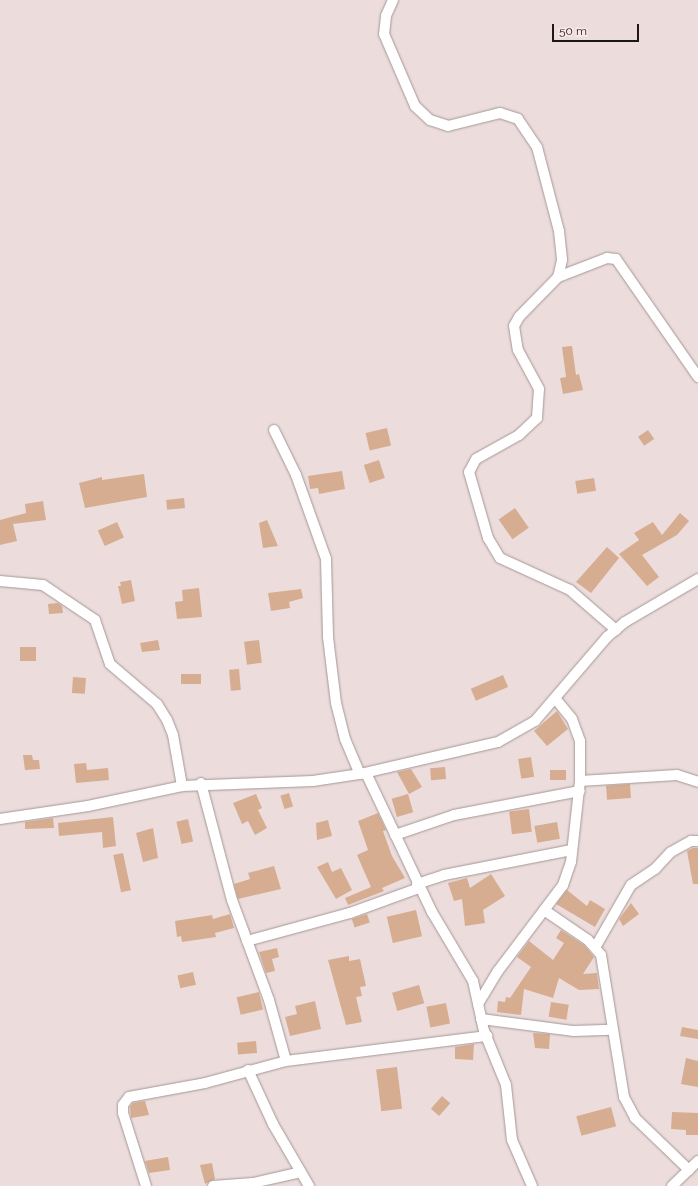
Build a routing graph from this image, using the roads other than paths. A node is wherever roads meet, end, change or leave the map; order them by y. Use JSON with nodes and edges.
{"nodes":[{"id":1,"x":393,"y":0,"type":"edge"},
{"id":2,"x":558,"y":277,"type":"junction"},
{"id":3,"x":698,"y":377,"type":"edge"},
{"id":4,"x":274,"y":430,"type":"dead end"},
{"id":5,"x":698,"y":579,"type":"edge"},
{"id":6,"x":0,"y":581,"type":"edge"},
{"id":7,"x":616,"y":630,"type":"junction"},
{"id":8,"x":556,"y":698,"type":"junction"},
{"id":9,"x":363,"y":773,"type":"junction"},
{"id":10,"x":698,"y":782,"type":"edge"},
{"id":11,"x":201,"y":783,"type":"junction"},
{"id":12,"x":182,"y":786,"type":"junction"},
{"id":13,"x":580,"y":786,"type":"junction"},
{"id":14,"x":0,"y":819,"type":"edge"},
{"id":15,"x":395,"y":835,"type":"junction"},
{"id":16,"x":698,"y":841,"type":"edge"},
{"id":17,"x":572,"y":850,"type":"junction"},
{"id":18,"x":418,"y":886,"type":"junction"},
{"id":19,"x":544,"y":910,"type":"junction"},
{"id":20,"x":247,"y":941,"type":"junction"},
{"id":21,"x":596,"y":946,"type":"junction"},
{"id":22,"x":478,"y":1004,"type":"junction"},
{"id":23,"x":481,"y":1019,"type":"junction"},
{"id":24,"x":611,"y":1030,"type":"junction"},
{"id":25,"x":487,"y":1036,"type":"junction"},
{"id":26,"x":286,"y":1061,"type":"junction"},
{"id":27,"x":248,"y":1070,"type":"junction"},
{"id":28,"x":698,"y":1160,"type":"edge"},
{"id":29,"x":689,"y":1170,"type":"junction"},
{"id":30,"x":301,"y":1172,"type":"junction"},
{"id":31,"x":146,"y":1186,"type":"edge"},
{"id":32,"x":213,"y":1186,"type":"edge"},
{"id":33,"x":309,"y":1186,"type":"edge"},
{"id":34,"x":532,"y":1186,"type":"edge"},
{"id":35,"x":672,"y":1186,"type":"edge"}],
"edges":[{"from":1,"to":2,"type":"street"},
{"from":2,"to":3,"type":"street"},
{"from":2,"to":7,"type":"street"},
{"from":4,"to":9,"type":"street"},
{"from":5,"to":7,"type":"street"},
{"from":6,"to":12,"type":"street"},
{"from":7,"to":8,"type":"street"},
{"from":8,"to":9,"type":"street"},
{"from":8,"to":13,"type":"street"},
{"from":9,"to":11,"type":"street"},
{"from":9,"to":15,"type":"street"},
{"from":10,"to":13,"type":"street"},
{"from":11,"to":12,"type":"street"},
{"from":11,"to":20,"type":"street"},
{"from":12,"to":14,"type":"street"},
{"from":13,"to":15,"type":"street"},
{"from":13,"to":17,"type":"street"},
{"from":15,"to":18,"type":"street"},
{"from":16,"to":21,"type":"street"},
{"from":17,"to":18,"type":"street"},
{"from":17,"to":19,"type":"street"},
{"from":18,"to":20,"type":"street"},
{"from":18,"to":22,"type":"street"},
{"from":19,"to":21,"type":"street"},
{"from":19,"to":22,"type":"street"},
{"from":20,"to":26,"type":"street"},
{"from":21,"to":24,"type":"street"},
{"from":22,"to":23,"type":"street"},
{"from":23,"to":24,"type":"street"},
{"from":23,"to":25,"type":"street"},
{"from":24,"to":29,"type":"street"},
{"from":25,"to":26,"type":"street"},
{"from":25,"to":34,"type":"street"},
{"from":26,"to":27,"type":"street"},
{"from":27,"to":30,"type":"street"},
{"from":27,"to":31,"type":"street"},
{"from":28,"to":29,"type":"street"},
{"from":29,"to":35,"type":"street"},
{"from":30,"to":32,"type":"street"},
{"from":30,"to":33,"type":"street"}]}
